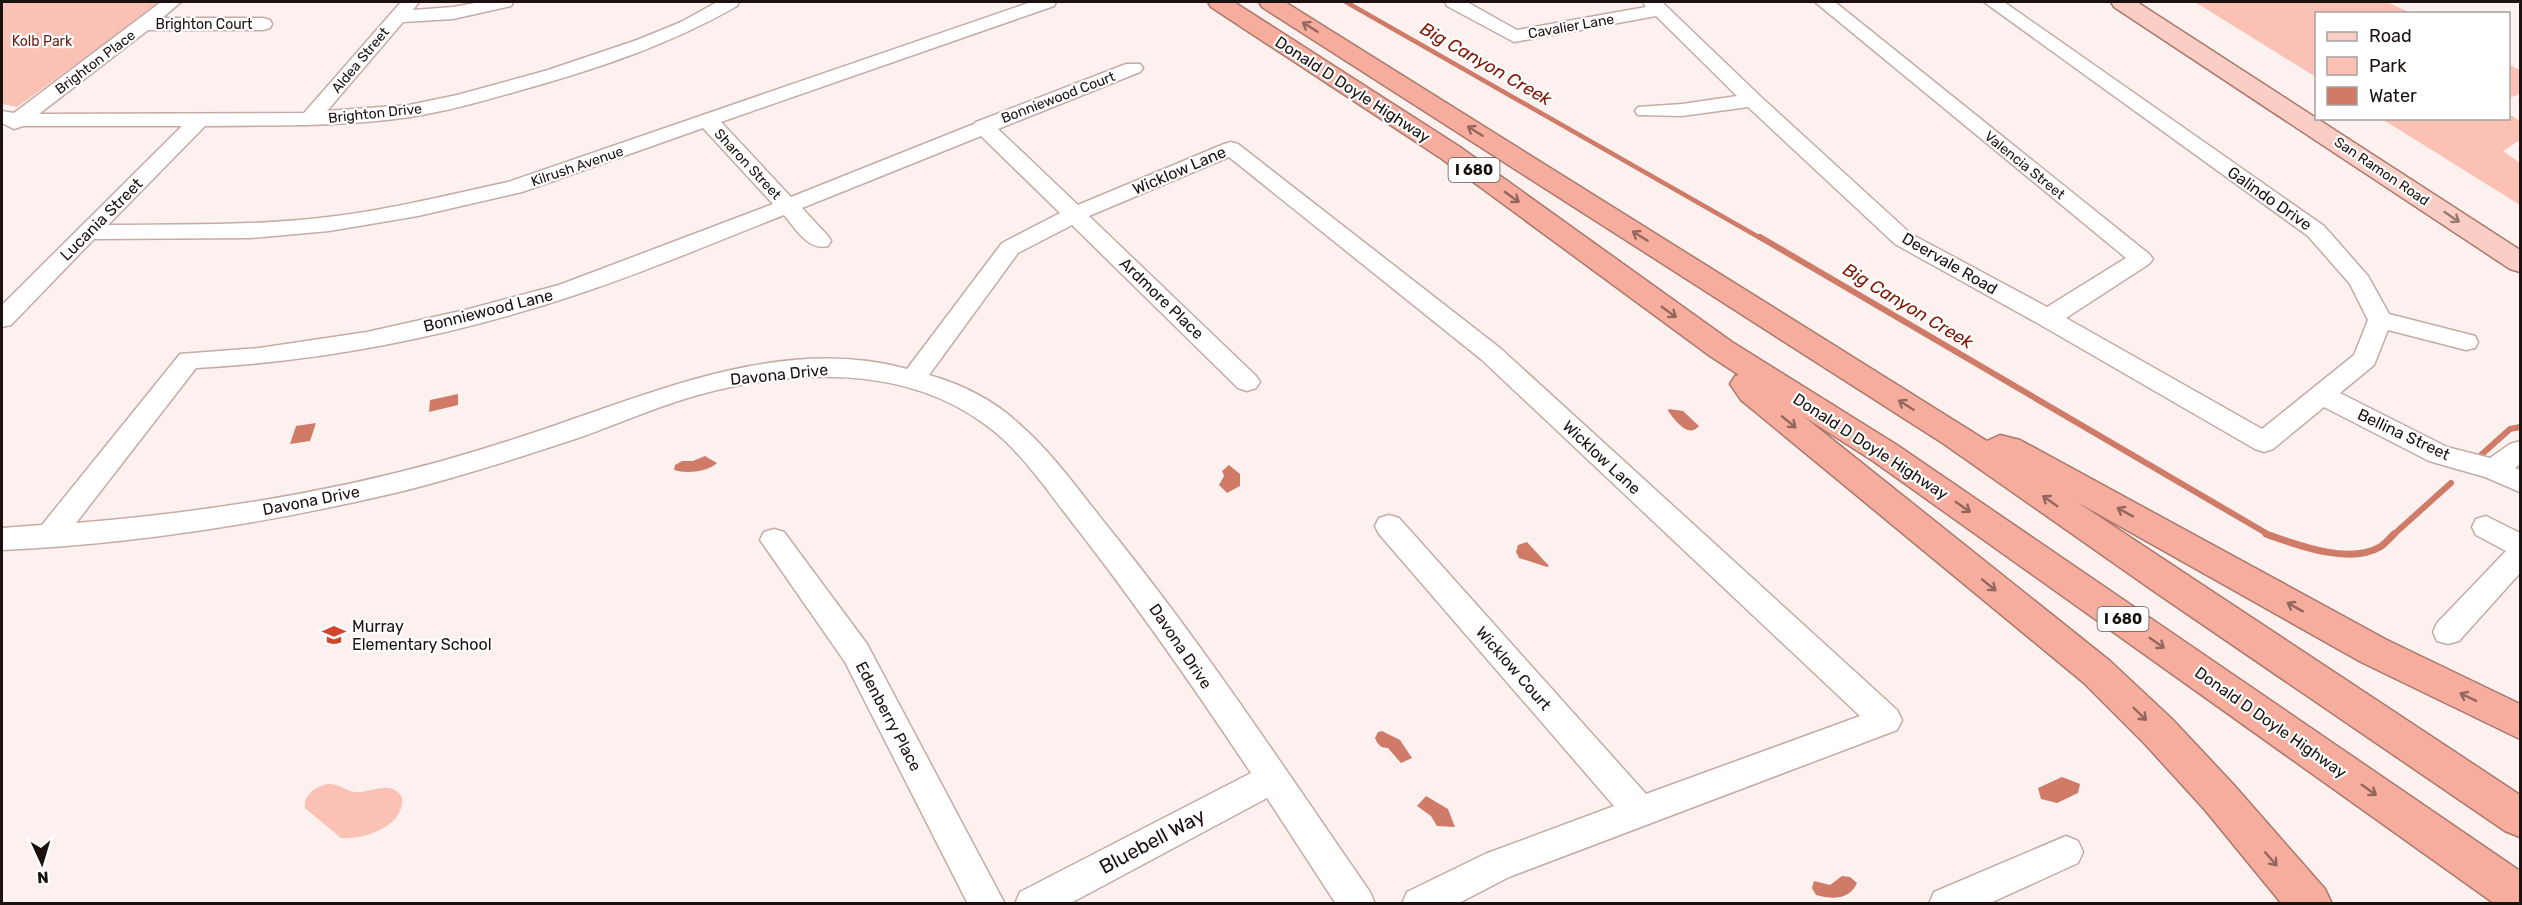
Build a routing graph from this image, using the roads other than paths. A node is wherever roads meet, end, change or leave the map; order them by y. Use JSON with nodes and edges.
{"nodes":[{"id":1,"x":172,"y":2,"type":"edge"},
{"id":2,"x":410,"y":2,"type":"edge"},
{"id":3,"x":504,"y":2,"type":"edge"},
{"id":4,"x":730,"y":2,"type":"edge"},
{"id":5,"x":1047,"y":2,"type":"edge"},
{"id":6,"x":1219,"y":2,"type":"edge"},
{"id":7,"x":1270,"y":2,"type":"edge"},
{"id":8,"x":1454,"y":2,"type":"edge"},
{"id":9,"x":1824,"y":2,"type":"edge"},
{"id":10,"x":1993,"y":2,"type":"edge"},
{"id":11,"x":2122,"y":2,"type":"edge"},
{"id":12,"x":2149,"y":2,"type":"edge"},
{"id":13,"x":1656,"y":6,"type":"edge"},
{"id":14,"x":396,"y":17,"type":"junction"},
{"id":15,"x":146,"y":24,"type":"junction"},
{"id":16,"x":263,"y":24,"type":"dead end"},
{"id":17,"x":1133,"y":68,"type":"dead end"},
{"id":18,"x":1753,"y":100,"type":"junction"},
{"id":19,"x":2315,"y":108,"type":"edge"},
{"id":20,"x":1645,"y":111,"type":"dead end"},
{"id":21,"x":310,"y":118,"type":"junction"},
{"id":22,"x":200,"y":119,"type":"junction"},
{"id":23,"x":2335,"y":120,"type":"edge"},
{"id":24,"x":708,"y":121,"type":"junction"},
{"id":25,"x":7,"y":124,"type":"edge"},
{"id":26,"x":983,"y":126,"type":"junction"},
{"id":27,"x":788,"y":206,"type":"junction"},
{"id":28,"x":1076,"y":214,"type":"junction"},
{"id":29,"x":87,"y":232,"type":"junction"},
{"id":30,"x":2520,"y":238,"type":"edge"},
{"id":31,"x":820,"y":241,"type":"dead end"},
{"id":32,"x":2520,"y":263,"type":"edge"},
{"id":33,"x":2048,"y":318,"type":"junction"},
{"id":34,"x":2,"y":319,"type":"edge"},
{"id":35,"x":2380,"y":321,"type":"junction"},
{"id":36,"x":2466,"y":342,"type":"dead end"},
{"id":37,"x":1720,"y":350,"type":"junction"},
{"id":38,"x":914,"y":378,"type":"junction"},
{"id":39,"x":1247,"y":382,"type":"dead end"},
{"id":40,"x":2321,"y":394,"type":"junction"},
{"id":41,"x":1956,"y":436,"type":"junction"},
{"id":42,"x":2520,"y":450,"type":"edge"},
{"id":43,"x":2494,"y":469,"type":"junction"},
{"id":44,"x":2520,"y":482,"type":"edge"},
{"id":45,"x":1389,"y":526,"type":"dead end"},
{"id":46,"x":2486,"y":527,"type":"dead end"},
{"id":47,"x":50,"y":535,"type":"junction"},
{"id":48,"x":2,"y":538,"type":"edge"},
{"id":49,"x":774,"y":540,"type":"dead end"},
{"id":50,"x":2520,"y":546,"type":"edge"},
{"id":51,"x":2520,"y":555,"type":"edge"},
{"id":52,"x":2168,"y":582,"type":"junction"},
{"id":53,"x":2448,"y":632,"type":"dead end"},
{"id":54,"x":2520,"y":722,"type":"edge"},
{"id":55,"x":1272,"y":779,"type":"junction"},
{"id":56,"x":2520,"y":793,"type":"edge"},
{"id":57,"x":1639,"y":811,"type":"junction"},
{"id":58,"x":2520,"y":819,"type":"edge"},
{"id":59,"x":2066,"y":852,"type":"dead end"},
{"id":60,"x":2520,"y":896,"type":"edge"},
{"id":61,"x":987,"y":903,"type":"edge"},
{"id":62,"x":1033,"y":903,"type":"edge"},
{"id":63,"x":1357,"y":903,"type":"edge"},
{"id":64,"x":1420,"y":903,"type":"edge"},
{"id":65,"x":1947,"y":903,"type":"edge"},
{"id":66,"x":2310,"y":903,"type":"edge"}],
"edges":[{"from":1,"to":15,"type":"street","name":"Brighton Place"},
{"from":2,"to":14,"type":"street","name":"Aldea Street"},
{"from":3,"to":14,"type":"street"},
{"from":4,"to":21,"type":"street","name":"Brighton Drive"},
{"from":5,"to":24,"type":"street","name":"Kilrush Avenue"},
{"from":6,"to":37,"type":"highway","name":"Donald D Doyle Highway","number":"I 680","one_way":true},
{"from":41,"to":7,"type":"highway","name":"Donald D Doyle Highway","number":"I 680","one_way":true},
{"from":8,"to":13,"type":"street","name":"Cavalier Lane"},
{"from":9,"to":33,"type":"street","name":"Valencia Street"},
{"from":10,"to":35,"type":"street","name":"Galindo Drive"},
{"from":11,"to":32,"type":"main road","name":"San Ramon Road","one_way":true},
{"from":12,"to":19,"type":"main road"},
{"from":13,"to":18,"type":"street","name":"Deervale Road"},
{"from":14,"to":21,"type":"street","name":"Aldea Street"},
{"from":15,"to":16,"type":"street","name":"Brighton Court"},
{"from":15,"to":25,"type":"street","name":"Brighton Place"},
{"from":17,"to":26,"type":"street","name":"Bonniewood Court"},
{"from":18,"to":20,"type":"street"},
{"from":18,"to":33,"type":"street","name":"Deervale Road"},
{"from":21,"to":22,"type":"street","name":"Brighton Drive"},
{"from":22,"to":25,"type":"street","name":"Brighton Drive"},
{"from":22,"to":29,"type":"street","name":"Lucania Street"},
{"from":23,"to":30,"type":"main road","name":"San Ramon Road"},
{"from":24,"to":27,"type":"street","name":"Sharon Street"},
{"from":24,"to":29,"type":"street","name":"Kilrush Avenue"},
{"from":26,"to":27,"type":"street","name":"Bonniewood Lane"},
{"from":26,"to":28,"type":"street","name":"Ardmore Place"},
{"from":27,"to":31,"type":"street","name":"Sharon Street"},
{"from":27,"to":47,"type":"street","name":"Bonniewood Lane"},
{"from":28,"to":38,"type":"street","name":"Wicklow Lane"},
{"from":28,"to":39,"type":"street","name":"Ardmore Place"},
{"from":28,"to":57,"type":"street","name":"Wicklow Lane"},
{"from":29,"to":34,"type":"street","name":"Lucania Street"},
{"from":33,"to":40,"type":"street","name":"Deervale Road"},
{"from":35,"to":36,"type":"street"},
{"from":35,"to":40,"type":"street"},
{"from":37,"to":60,"type":"highway","name":"Donald D Doyle Highway","number":"I 680","one_way":true},
{"from":37,"to":66,"type":"highway","one_way":true},
{"from":38,"to":47,"type":"street","name":"Davona Drive"},
{"from":38,"to":55,"type":"street","name":"Davona Drive"},
{"from":40,"to":43,"type":"street","name":"Bellina Street"},
{"from":52,"to":41,"type":"highway","name":"Donald D Doyle Highway","number":"I 680","one_way":true},
{"from":54,"to":41,"type":"highway","one_way":true},
{"from":42,"to":43,"type":"street"},
{"from":43,"to":44,"type":"street","name":"Bellina Street"},
{"from":45,"to":57,"type":"street","name":"Wicklow Court"},
{"from":46,"to":50,"type":"street"},
{"from":47,"to":48,"type":"street","name":"Davona Drive"},
{"from":49,"to":61,"type":"street","name":"Edenberry Place"},
{"from":51,"to":53,"type":"street"},
{"from":52,"to":56,"type":"highway"},
{"from":52,"to":58,"type":"highway","name":"Donald D Doyle Highway","number":"I 680"},
{"from":55,"to":62,"type":"street","name":"Bluebell Way"},
{"from":55,"to":63,"type":"street","name":"Davona Drive"},
{"from":57,"to":64,"type":"street","name":"Wicklow Lane"},
{"from":59,"to":65,"type":"street"}]}
